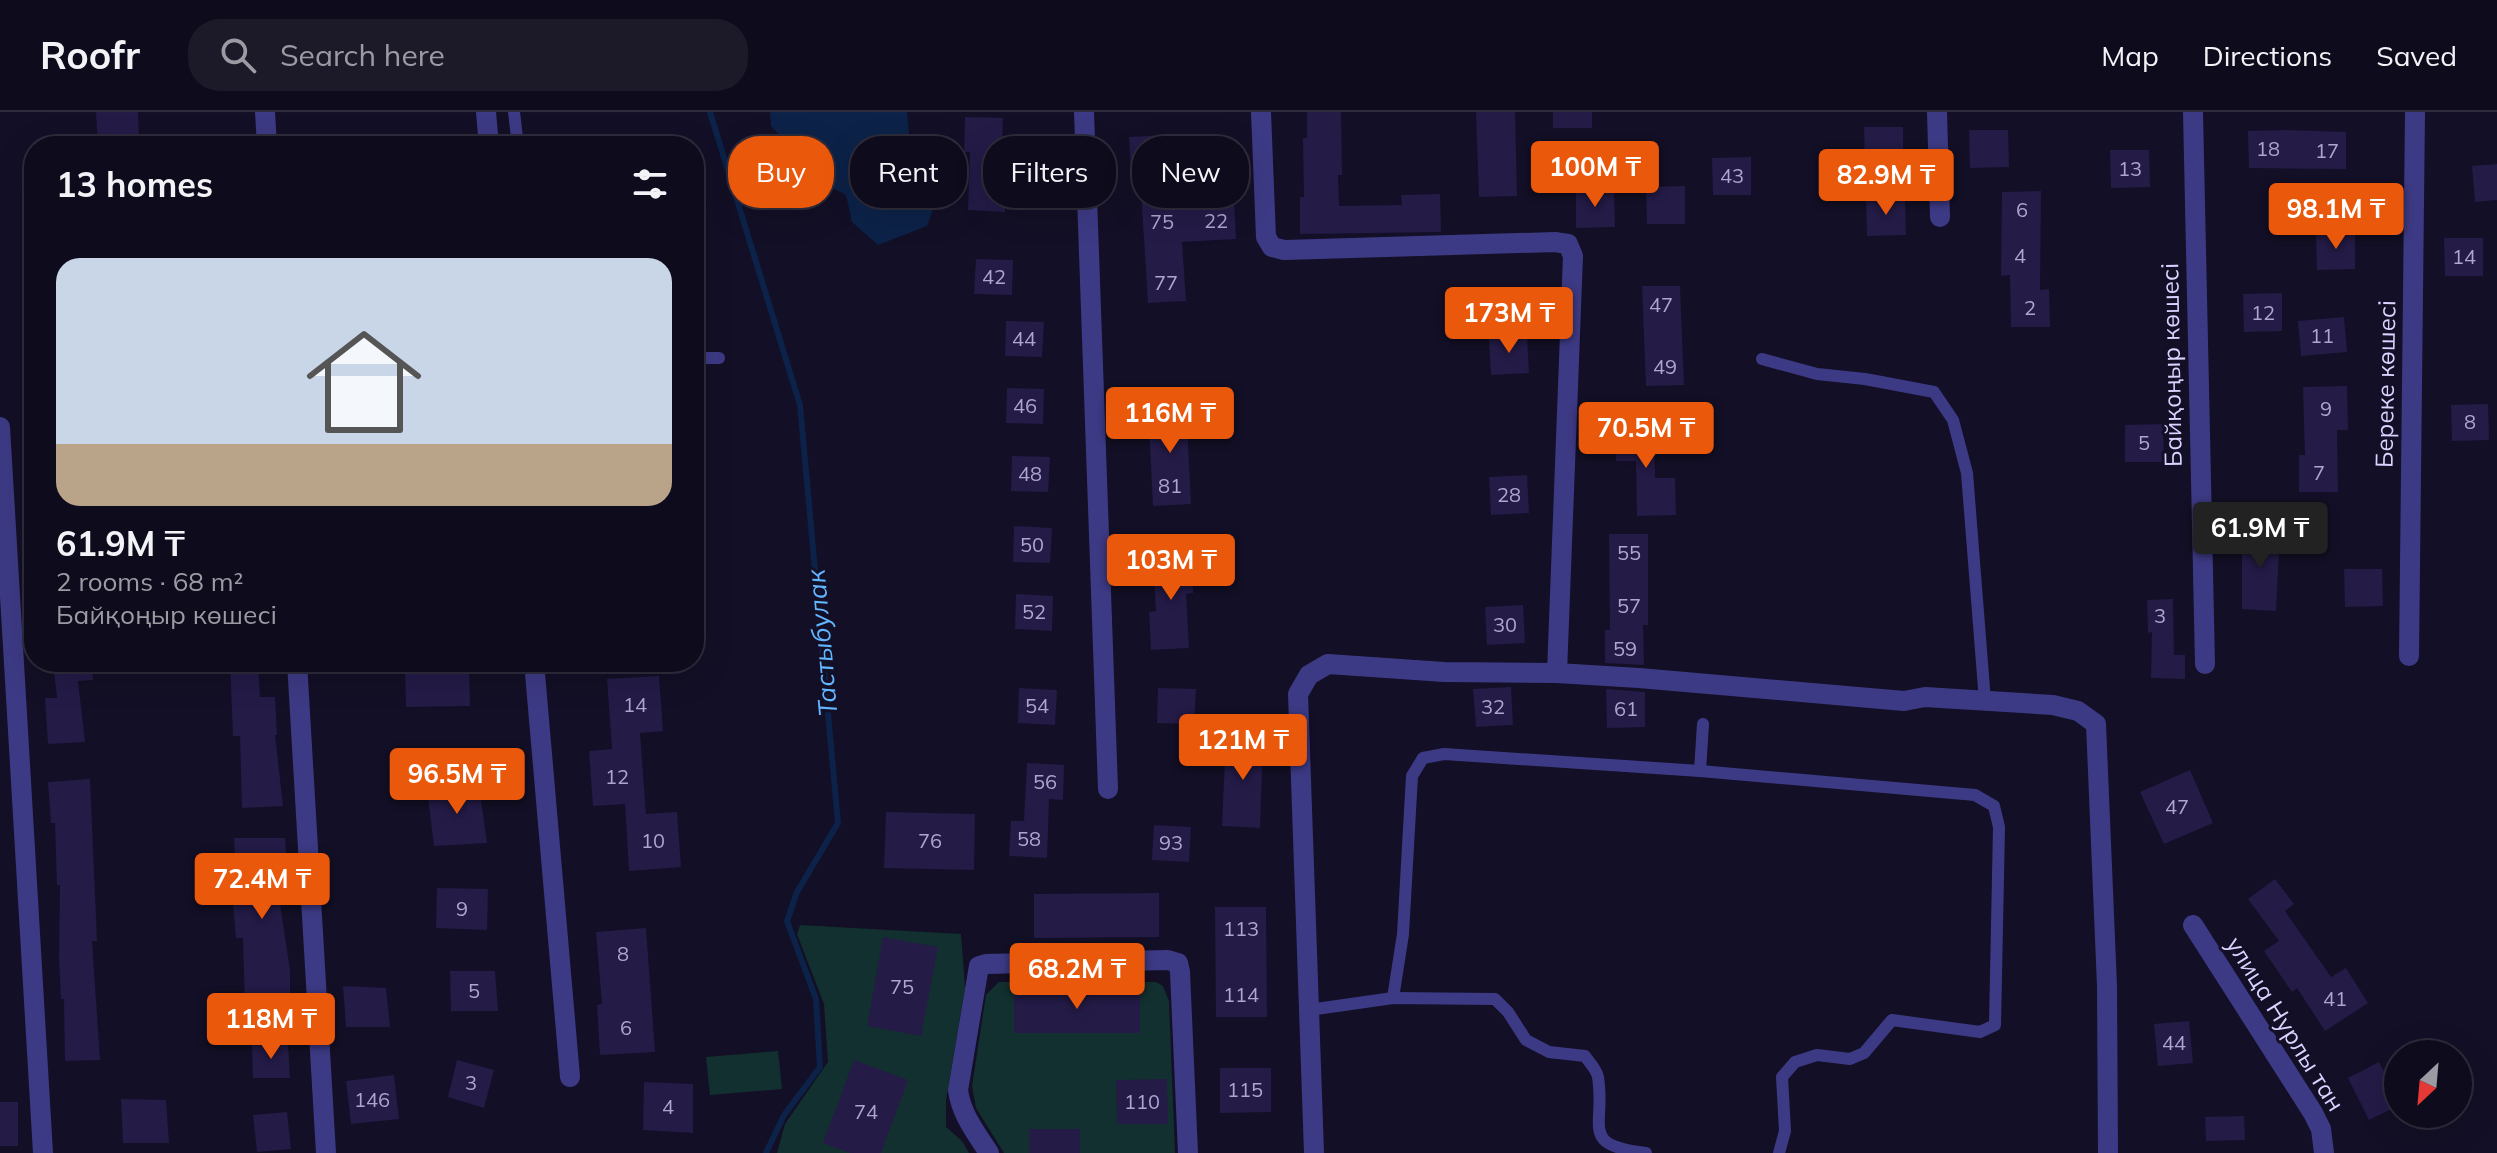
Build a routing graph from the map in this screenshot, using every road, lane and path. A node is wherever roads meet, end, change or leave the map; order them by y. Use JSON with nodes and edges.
{"nodes":[{"id":1,"x":265,"y":112,"type":"edge"},
{"id":2,"x":486,"y":112,"type":"edge"},
{"id":3,"x":514,"y":112,"type":"edge"},
{"id":4,"x":1084,"y":112,"type":"edge"},
{"id":5,"x":1261,"y":112,"type":"edge"},
{"id":6,"x":1937,"y":112,"type":"edge"},
{"id":7,"x":2193,"y":112,"type":"edge"},
{"id":8,"x":2415,"y":112,"type":"edge"},
{"id":9,"x":266,"y":136,"type":"edge"},
{"id":10,"x":488,"y":136,"type":"edge"},
{"id":11,"x":517,"y":136,"type":"edge"},
{"id":12,"x":1940,"y":217,"type":"dead end"},
{"id":13,"x":704,"y":358,"type":"edge"},
{"id":14,"x":719,"y":358,"type":"dead end"},
{"id":15,"x":1762,"y":359,"type":"dead end"},
{"id":16,"x":0,"y":427,"type":"edge"},
{"id":17,"x":2409,"y":656,"type":"dead end"},
{"id":18,"x":2205,"y":664,"type":"dead end"},
{"id":19,"x":298,"y":672,"type":"edge"},
{"id":20,"x":535,"y":672,"type":"edge"},
{"id":21,"x":1557,"y":673,"type":"junction"},
{"id":22,"x":1985,"y":701,"type":"junction"},
{"id":23,"x":1703,"y":724,"type":"dead end"},
{"id":24,"x":1700,"y":771,"type":"junction"},
{"id":25,"x":1108,"y":789,"type":"dead end"},
{"id":26,"x":2193,"y":925,"type":"dead end"},
{"id":27,"x":1393,"y":998,"type":"junction"},
{"id":28,"x":1309,"y":1010,"type":"junction"},
{"id":29,"x":570,"y":1077,"type":"dead end"},
{"id":30,"x":43,"y":1153,"type":"edge"},
{"id":31,"x":326,"y":1153,"type":"edge"},
{"id":32,"x":989,"y":1153,"type":"edge"},
{"id":33,"x":1188,"y":1153,"type":"edge"},
{"id":34,"x":1314,"y":1153,"type":"edge"},
{"id":35,"x":1646,"y":1153,"type":"edge"},
{"id":36,"x":1779,"y":1153,"type":"edge"},
{"id":37,"x":2108,"y":1153,"type":"edge"},
{"id":38,"x":2324,"y":1153,"type":"edge"}],
"edges":[{"from":1,"to":9,"type":"street"},
{"from":2,"to":10,"type":"street"},
{"from":3,"to":11,"type":"lane"},
{"from":4,"to":25,"type":"street"},
{"from":5,"to":21,"type":"street"},
{"from":6,"to":12,"type":"street"},
{"from":7,"to":18,"type":"street","name":"Байқоңыр көшесі"},
{"from":8,"to":17,"type":"street","name":"Береке көшесі"},
{"from":13,"to":14,"type":"lane"},
{"from":15,"to":22,"type":"lane"},
{"from":16,"to":30,"type":"street"},
{"from":19,"to":31,"type":"street"},
{"from":20,"to":29,"type":"street"},
{"from":21,"to":22,"type":"street"},
{"from":21,"to":28,"type":"street"},
{"from":22,"to":37,"type":"street"},
{"from":23,"to":24,"type":"lane"},
{"from":24,"to":27,"type":"lane"},
{"from":24,"to":36,"type":"lane"},
{"from":26,"to":38,"type":"street","name":"улица Нурлы тан"},
{"from":27,"to":28,"type":"lane"},
{"from":27,"to":35,"type":"lane"},
{"from":28,"to":34,"type":"street"},
{"from":32,"to":33,"type":"street"}]}
